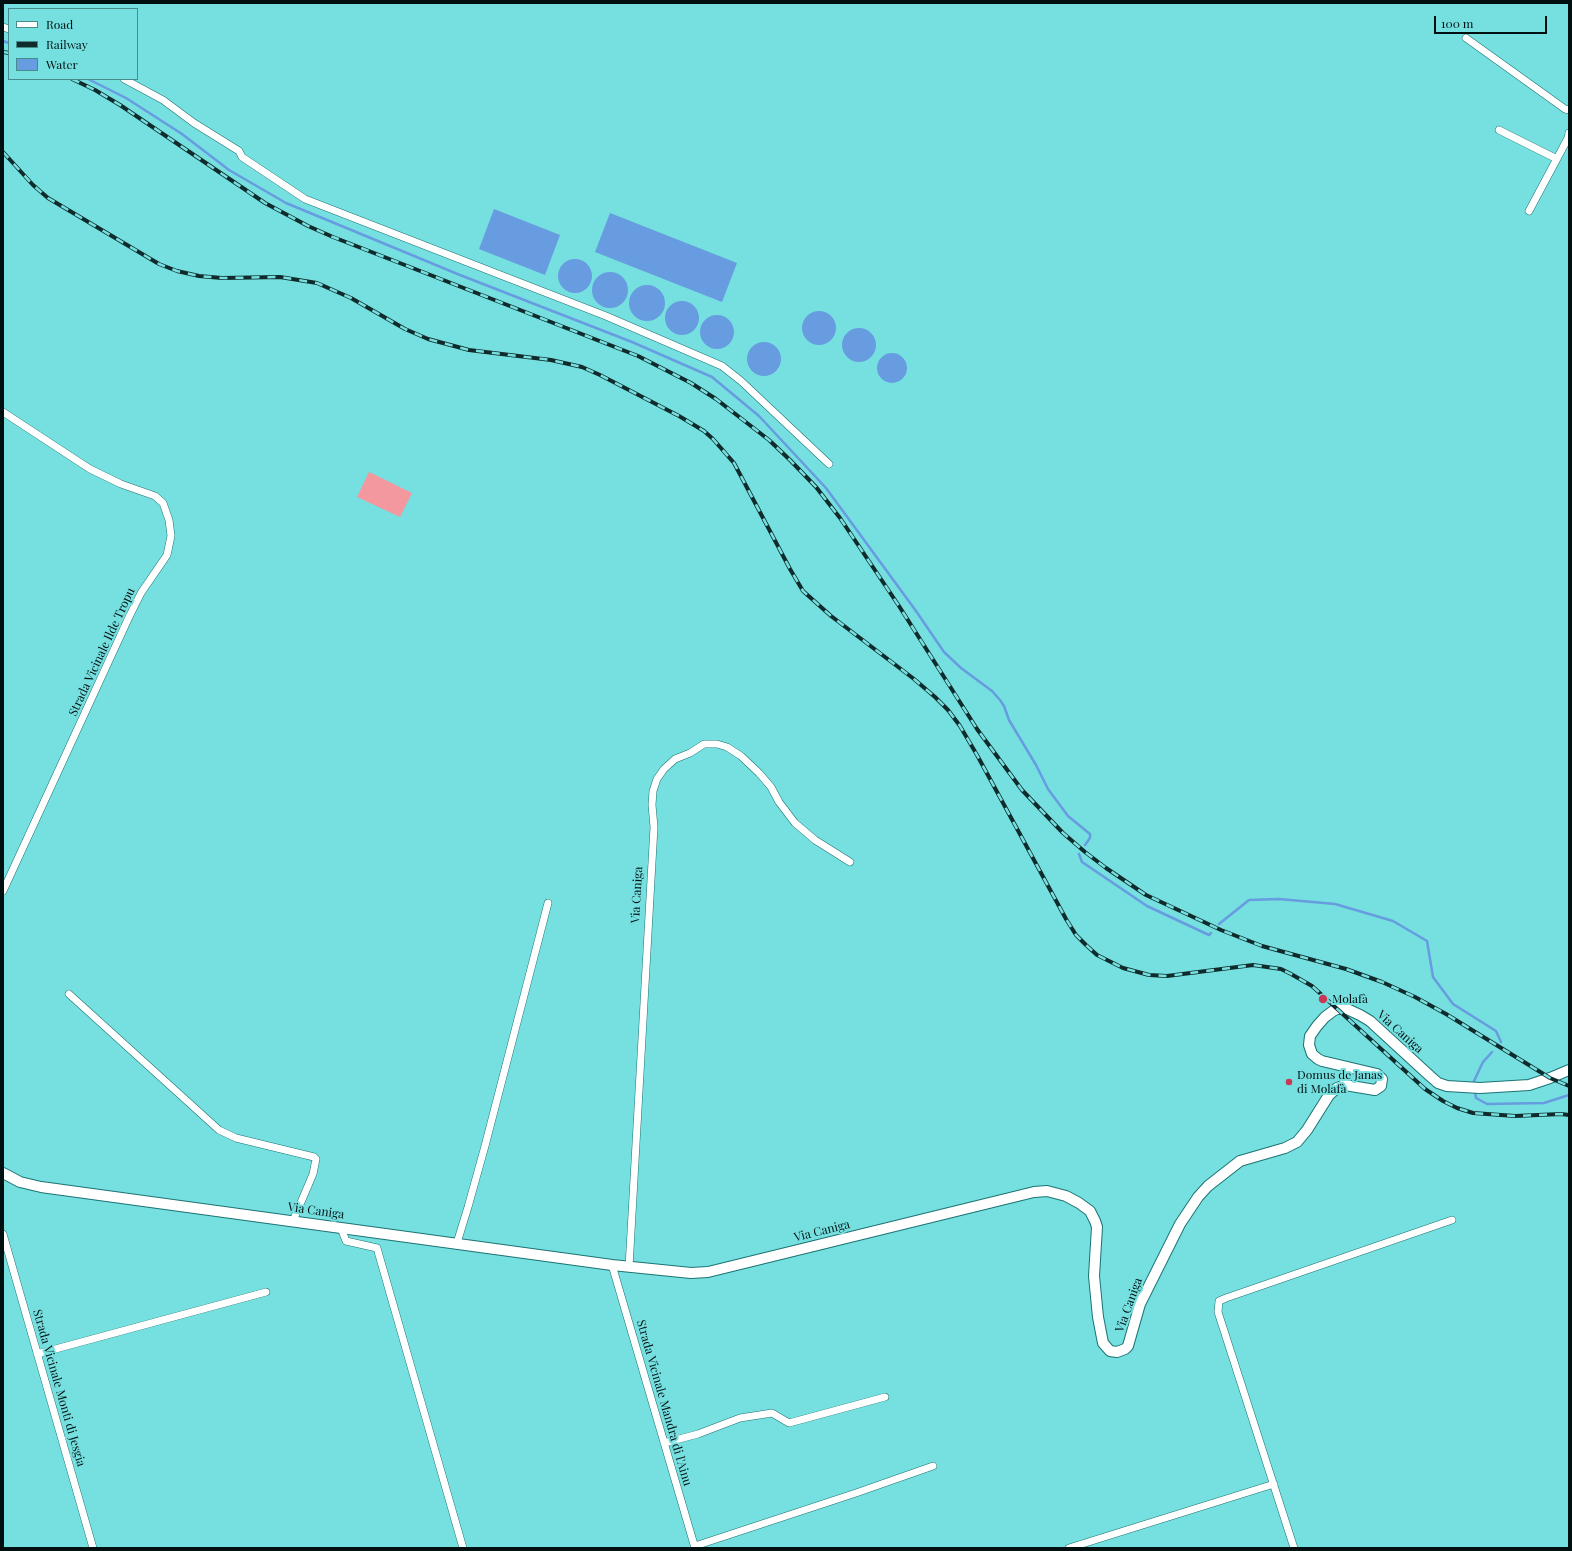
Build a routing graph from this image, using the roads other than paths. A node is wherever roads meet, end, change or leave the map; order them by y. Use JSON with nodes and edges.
{"nodes":[{"id":1,"x":1466,"y":38,"type":"dead end"},
{"id":2,"x":126,"y":80,"type":"edge"},
{"id":3,"x":1569,"y":110,"type":"edge"},
{"id":4,"x":1499,"y":130,"type":"dead end"},
{"id":5,"x":1569,"y":133,"type":"edge"},
{"id":6,"x":1557,"y":159,"type":"junction"},
{"id":7,"x":1529,"y":211,"type":"dead end"},
{"id":8,"x":3,"y":412,"type":"edge"},
{"id":9,"x":829,"y":464,"type":"dead end"},
{"id":10,"x":850,"y":862,"type":"dead end"},
{"id":11,"x":3,"y":892,"type":"edge"},
{"id":12,"x":548,"y":904,"type":"dead end"},
{"id":13,"x":70,"y":994,"type":"dead end"},
{"id":14,"x":1569,"y":1070,"type":"edge"},
{"id":15,"x":3,"y":1173,"type":"edge"},
{"id":16,"x":1452,"y":1220,"type":"dead end"},
{"id":17,"x":293,"y":1221,"type":"junction"},
{"id":18,"x":341,"y":1228,"type":"junction"},
{"id":19,"x":3,"y":1234,"type":"edge"},
{"id":20,"x":457,"y":1243,"type":"junction"},
{"id":21,"x":612,"y":1265,"type":"junction"},
{"id":22,"x":629,"y":1267,"type":"junction"},
{"id":23,"x":266,"y":1292,"type":"dead end"},
{"id":24,"x":37,"y":1354,"type":"junction"},
{"id":25,"x":885,"y":1397,"type":"dead end"},
{"id":26,"x":664,"y":1443,"type":"junction"},
{"id":27,"x":933,"y":1466,"type":"dead end"},
{"id":28,"x":1274,"y":1484,"type":"junction"},
{"id":29,"x":695,"y":1547,"type":"edge"},
{"id":30,"x":93,"y":1548,"type":"edge"},
{"id":31,"x":463,"y":1548,"type":"edge"},
{"id":32,"x":1069,"y":1548,"type":"edge"},
{"id":33,"x":1294,"y":1548,"type":"edge"}],
"edges":[{"from":1,"to":3,"type":"street"},
{"from":2,"to":9,"type":"street"},
{"from":4,"to":6,"type":"street"},
{"from":5,"to":6,"type":"street"},
{"from":6,"to":7,"type":"street"},
{"from":8,"to":11,"type":"street","name":"Strada Vicinale Ilde Tropu"},
{"from":10,"to":22,"type":"street","name":"Via Caniga"},
{"from":12,"to":20,"type":"street"},
{"from":13,"to":17,"type":"street"},
{"from":14,"to":22,"type":"street","name":"Via Caniga"},
{"from":15,"to":17,"type":"street","name":"Via Caniga"},
{"from":16,"to":28,"type":"street"},
{"from":17,"to":18,"type":"street","name":"Via Caniga"},
{"from":18,"to":20,"type":"street","name":"Via Caniga"},
{"from":18,"to":31,"type":"street"},
{"from":19,"to":24,"type":"street","name":"Strada Vicinale Monti di Jesgia"},
{"from":20,"to":21,"type":"street","name":"Via Caniga"},
{"from":21,"to":22,"type":"street","name":"Via Caniga"},
{"from":21,"to":26,"type":"street","name":"Strada Vicinale Mandra di l'Ainu"},
{"from":23,"to":24,"type":"street"},
{"from":24,"to":30,"type":"street","name":"Strada Vicinale Monti di Jesgia"},
{"from":25,"to":26,"type":"street"},
{"from":26,"to":29,"type":"street","name":"Strada Vicinale Mandra di l'Ainu"},
{"from":27,"to":29,"type":"street"},
{"from":28,"to":32,"type":"street"},
{"from":28,"to":33,"type":"street"}]}
